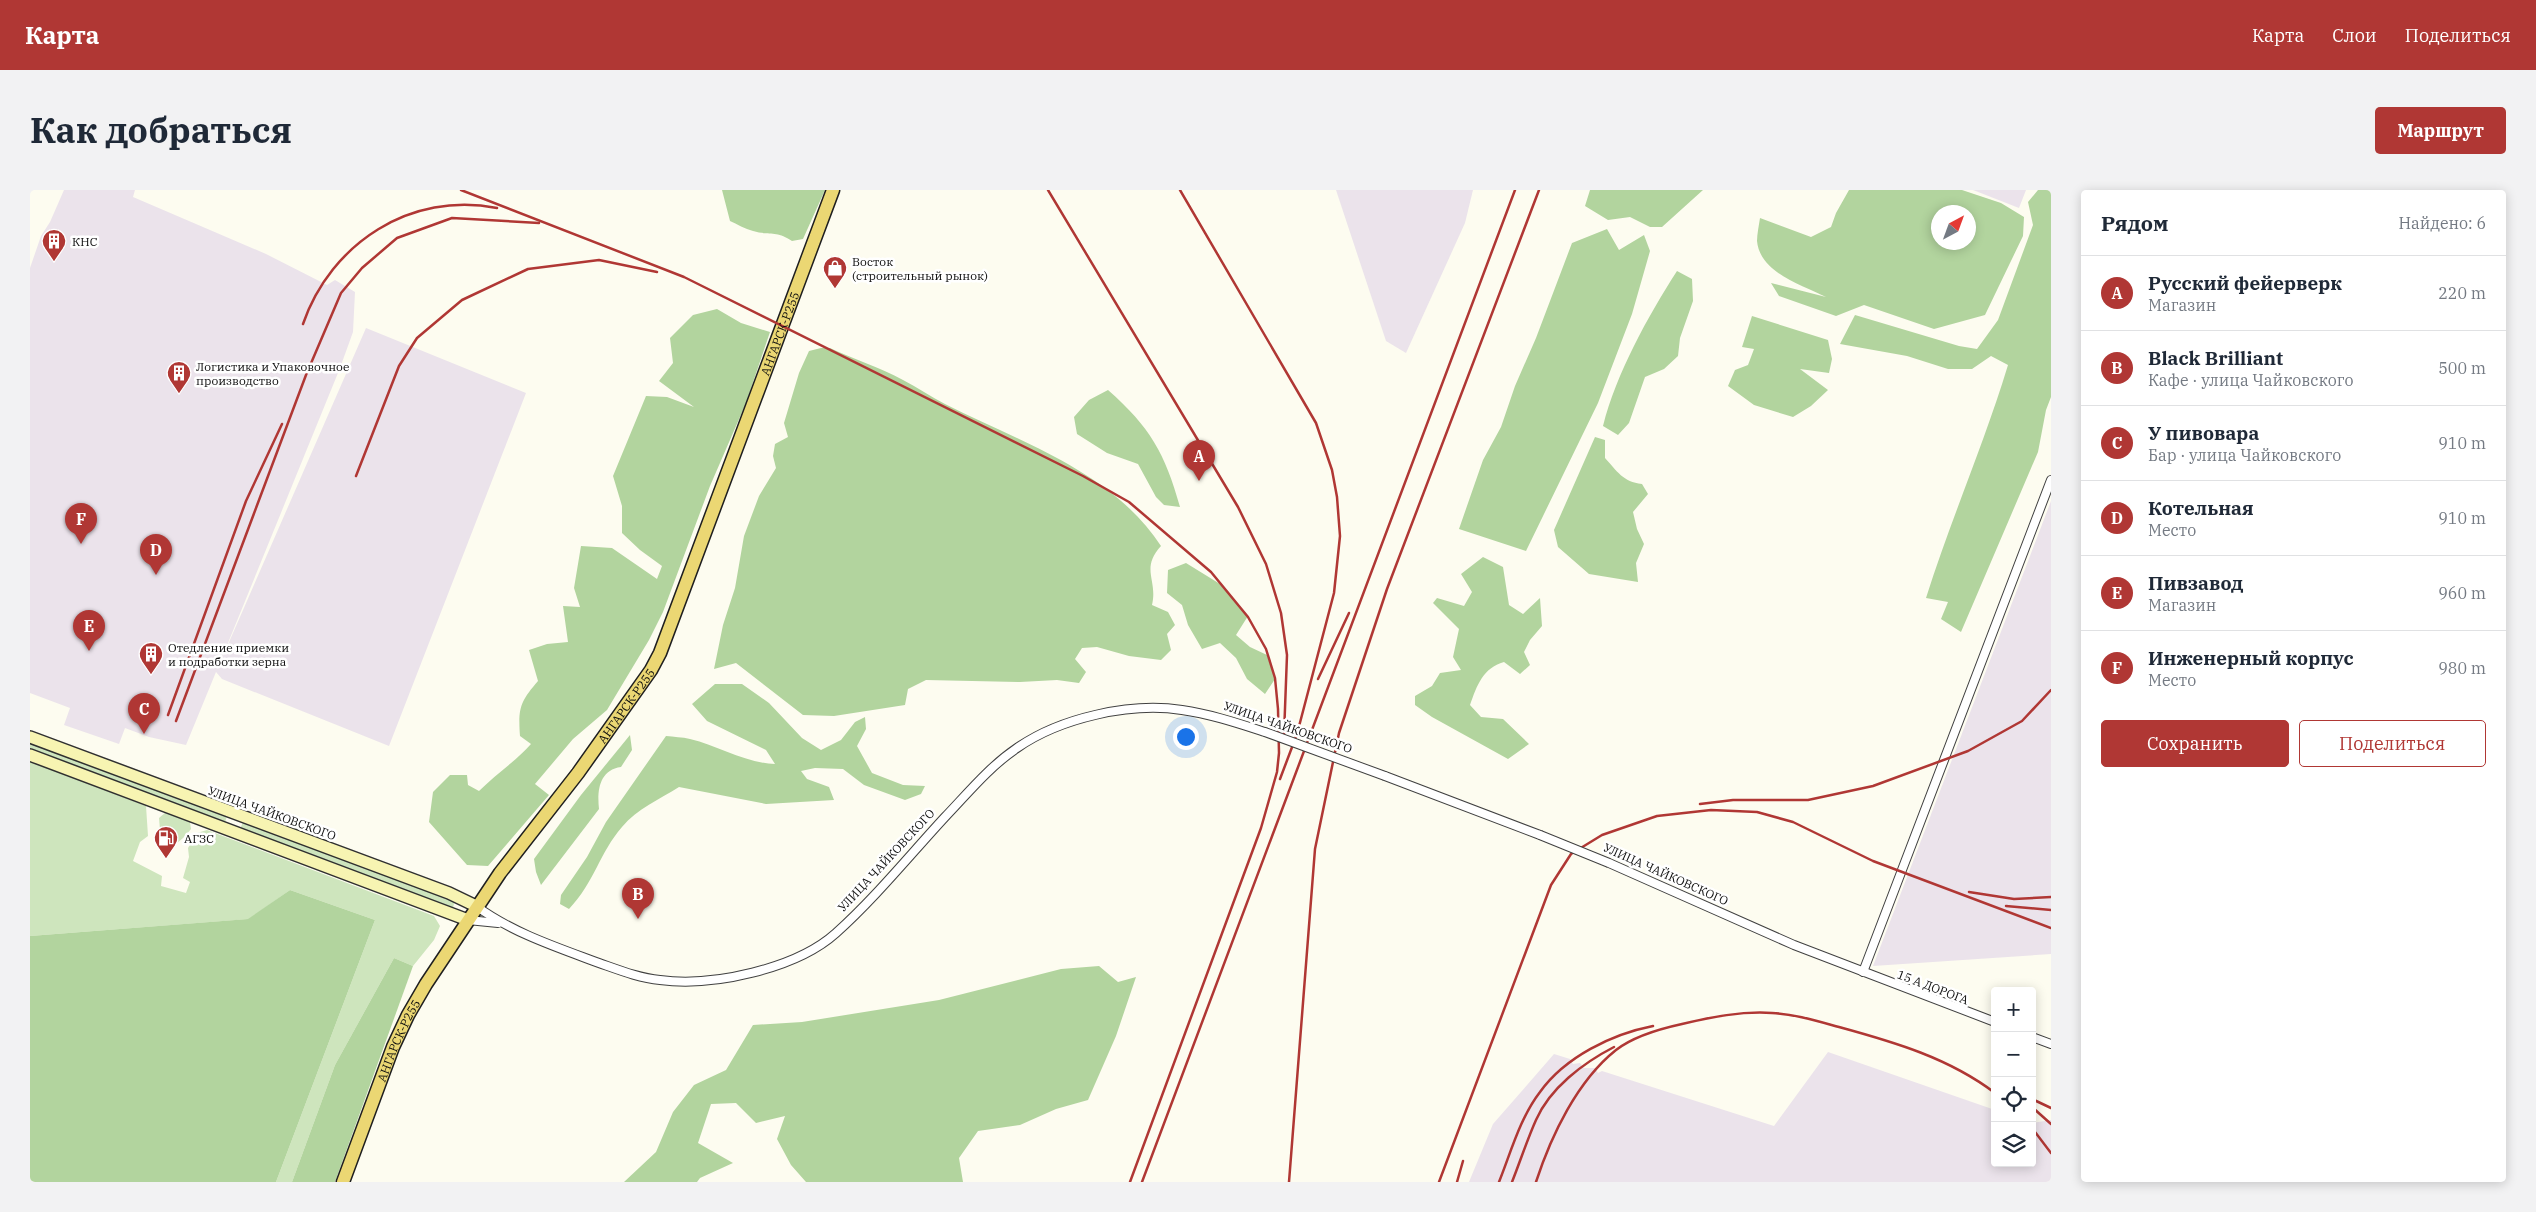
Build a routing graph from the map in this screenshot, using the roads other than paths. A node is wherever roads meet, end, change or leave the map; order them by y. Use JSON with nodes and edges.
{"nodes":[{"id":1,"x":832,"y":190,"type":"edge"},
{"id":2,"x":2051,"y":480,"type":"edge"},
{"id":3,"x":30,"y":738,"type":"edge"},
{"id":4,"x":30,"y":755,"type":"edge"},
{"id":5,"x":476,"y":906,"type":"junction"},
{"id":6,"x":468,"y":920,"type":"junction"},
{"id":7,"x":500,"y":923,"type":"junction"},
{"id":8,"x":1863,"y":972,"type":"junction"},
{"id":9,"x":1991,"y":1020,"type":"edge"},
{"id":10,"x":2036,"y":1038,"type":"edge"},
{"id":11,"x":2051,"y":1044,"type":"edge"},
{"id":12,"x":343,"y":1182,"type":"edge"}],
"edges":[{"from":1,"to":5,"type":"main road","name":"АНГАРСК-Р255"},
{"from":2,"to":8,"type":"street"},
{"from":3,"to":5,"type":"main road","name":"УЛИЦА ЧАЙКОВСКОГО"},
{"from":4,"to":6,"type":"main road","name":"УЛИЦА ЧАЙКОВСКОГО"},
{"from":5,"to":6,"type":"main road","name":"АНГАРСК-Р255"},
{"from":5,"to":7,"type":"street","name":"УЛИЦА ЧАЙКОВСКОГО"},
{"from":6,"to":7,"type":"street","name":"УЛИЦА ЧАЙКОВСКОГО"},
{"from":6,"to":12,"type":"main road","name":"АНГАРСК-Р255"},
{"from":7,"to":8,"type":"street","name":"УЛИЦА ЧАЙКОВСКОГО","bridge":true},
{"from":8,"to":9,"type":"street","name":"15 А ДОРОГА"},
{"from":10,"to":11,"type":"street"}]}
